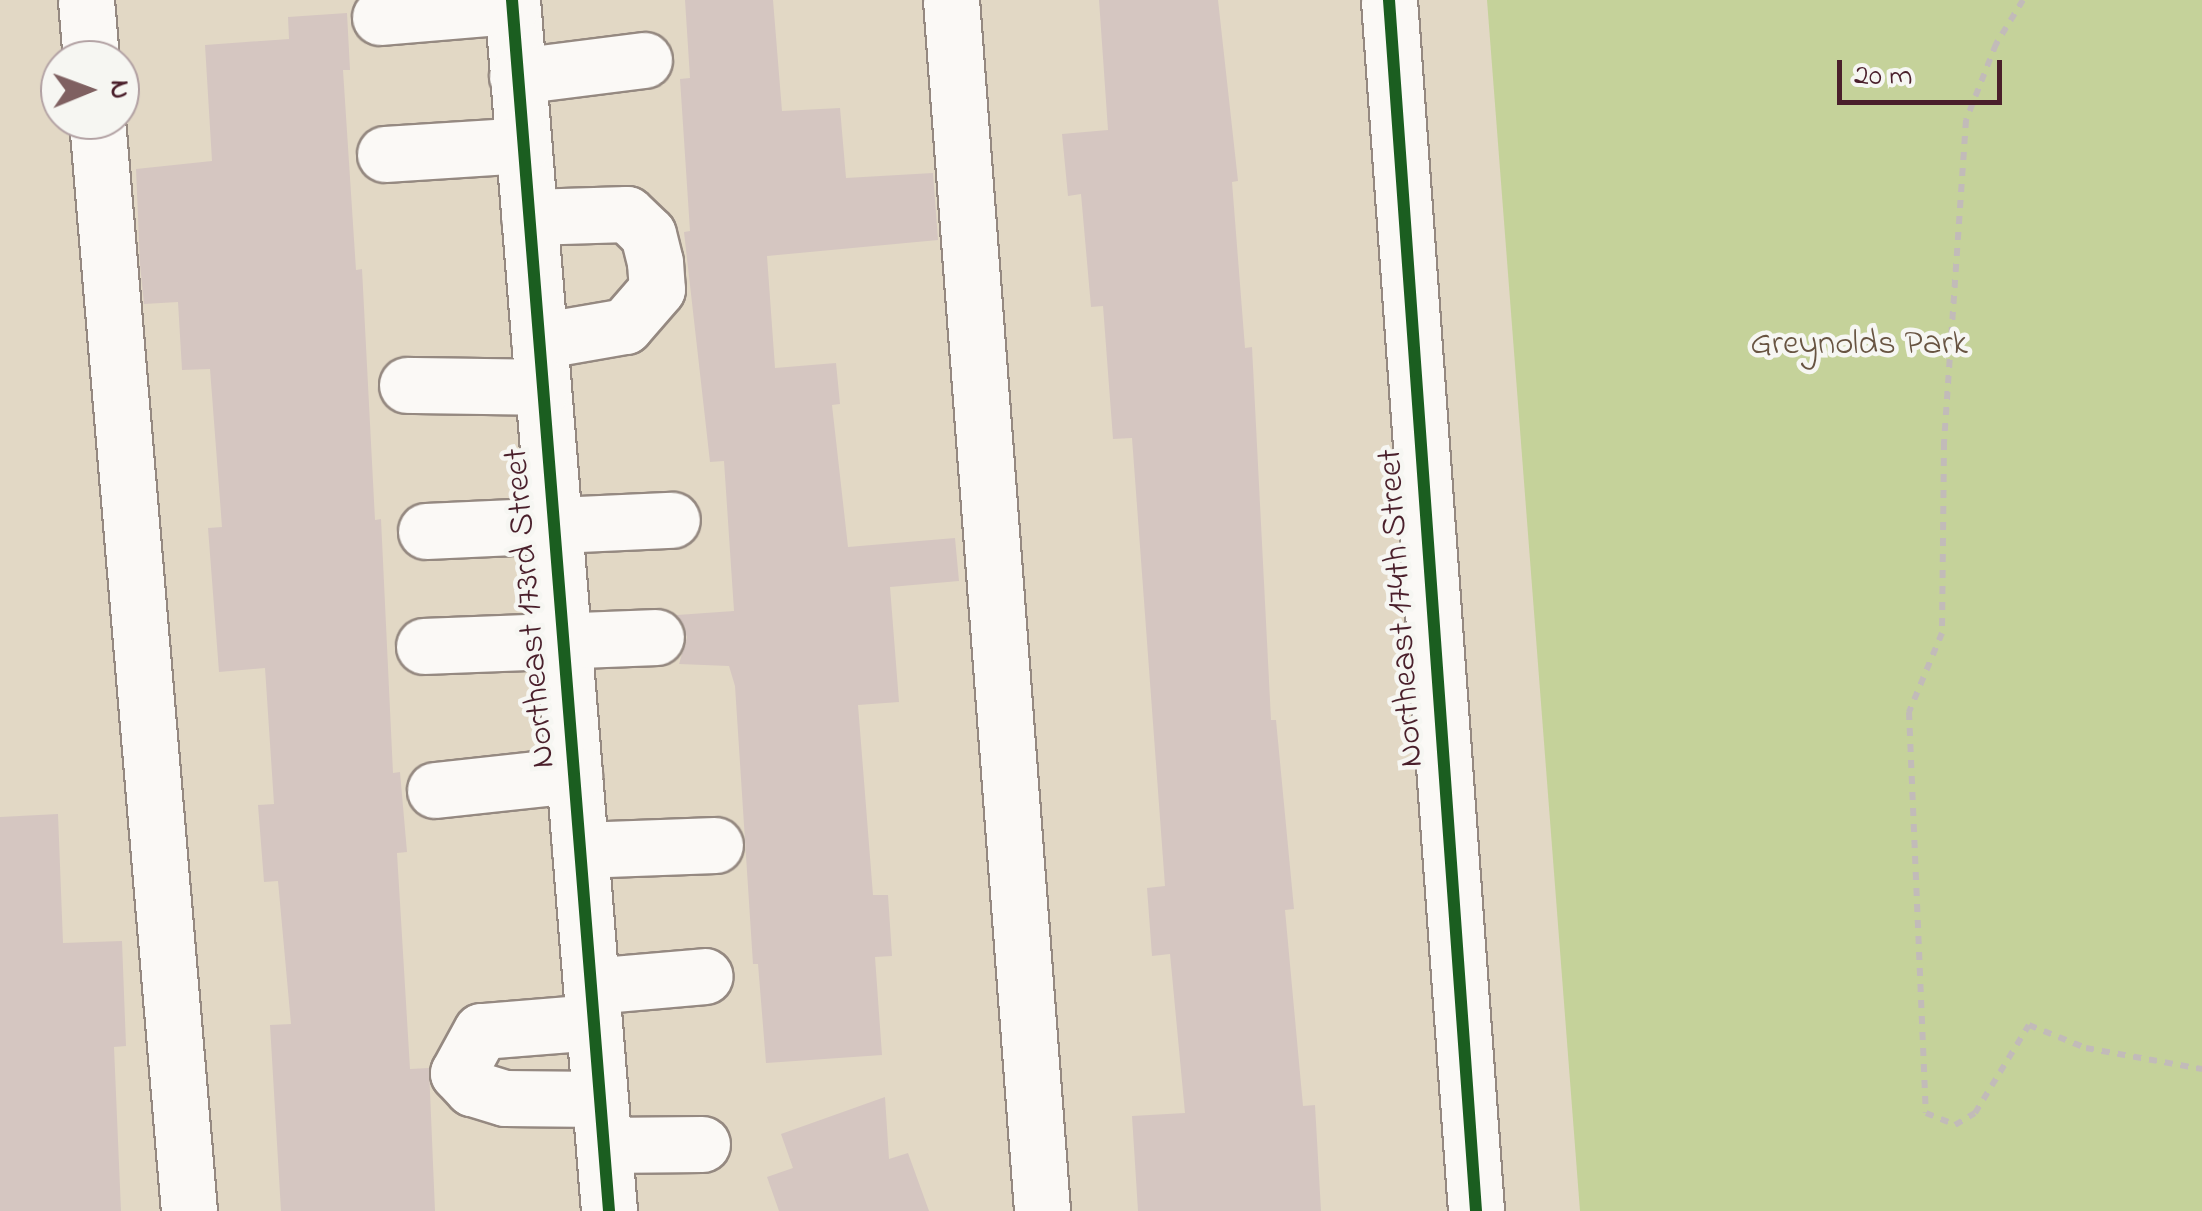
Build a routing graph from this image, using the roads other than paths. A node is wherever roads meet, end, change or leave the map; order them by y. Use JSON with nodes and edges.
{"nodes":[{"id":1,"x":86,"y":0,"type":"edge"},
{"id":2,"x":951,"y":0,"type":"edge"},
{"id":3,"x":1389,"y":0,"type":"edge"},
{"id":4,"x":512,"y":3,"type":"edge"},
{"id":5,"x":380,"y":17,"type":"dead end"},
{"id":6,"x":90,"y":40,"type":"edge"},
{"id":7,"x":644,"y":60,"type":"dead end"},
{"id":8,"x":517,"y":76,"type":"junction"},
{"id":9,"x":98,"y":140,"type":"edge"},
{"id":10,"x":523,"y":144,"type":"junction"},
{"id":11,"x":384,"y":154,"type":"dead end"},
{"id":12,"x":529,"y":218,"type":"junction"},
{"id":13,"x":541,"y":364,"type":"junction"},
{"id":14,"x":407,"y":386,"type":"dead end"},
{"id":15,"x":672,"y":520,"type":"dead end"},
{"id":16,"x":554,"y":527,"type":"junction"},
{"id":17,"x":426,"y":531,"type":"dead end"},
{"id":18,"x":656,"y":636,"type":"dead end"},
{"id":19,"x":564,"y":644,"type":"junction"},
{"id":20,"x":424,"y":646,"type":"dead end"},
{"id":21,"x":574,"y":775,"type":"junction"},
{"id":22,"x":435,"y":790,"type":"dead end"},
{"id":23,"x":715,"y":845,"type":"dead end"},
{"id":24,"x":580,"y":850,"type":"junction"},
{"id":25,"x":705,"y":976,"type":"dead end"},
{"id":26,"x":592,"y":1004,"type":"junction"},
{"id":27,"x":602,"y":1122,"type":"junction"},
{"id":28,"x":702,"y":1144,"type":"dead end"},
{"id":29,"x":189,"y":1211,"type":"edge"},
{"id":30,"x":609,"y":1211,"type":"edge"},
{"id":31,"x":1042,"y":1211,"type":"edge"},
{"id":32,"x":1476,"y":1211,"type":"edge"}],
"edges":[{"from":1,"to":6,"type":"street"},
{"from":2,"to":31,"type":"street"},
{"from":3,"to":32,"type":"street","name":"Northeast 174th Street"},
{"from":4,"to":5,"type":"street"},
{"from":4,"to":8,"type":"street","name":"Northeast 173rd Street"},
{"from":7,"to":8,"type":"street"},
{"from":8,"to":10,"type":"street","name":"Northeast 173rd Street"},
{"from":9,"to":29,"type":"street"},
{"from":10,"to":11,"type":"street"},
{"from":10,"to":12,"type":"street","name":"Northeast 173rd Street"},
{"from":12,"to":13,"type":"street","name":"Northeast 173rd Street"},
{"from":12,"to":13,"type":"street"},
{"from":13,"to":14,"type":"street"},
{"from":13,"to":16,"type":"street","name":"Northeast 173rd Street"},
{"from":15,"to":16,"type":"street"},
{"from":16,"to":17,"type":"street"},
{"from":16,"to":19,"type":"street","name":"Northeast 173rd Street"},
{"from":18,"to":19,"type":"street"},
{"from":19,"to":20,"type":"street"},
{"from":19,"to":21,"type":"street","name":"Northeast 173rd Street"},
{"from":21,"to":22,"type":"street"},
{"from":21,"to":24,"type":"street","name":"Northeast 173rd Street"},
{"from":23,"to":24,"type":"street"},
{"from":24,"to":26,"type":"street","name":"Northeast 173rd Street"},
{"from":25,"to":26,"type":"street"},
{"from":26,"to":27,"type":"street","name":"Northeast 173rd Street"},
{"from":26,"to":27,"type":"street"},
{"from":27,"to":28,"type":"street"},
{"from":27,"to":30,"type":"street","name":"Northeast 173rd Street"}]}
